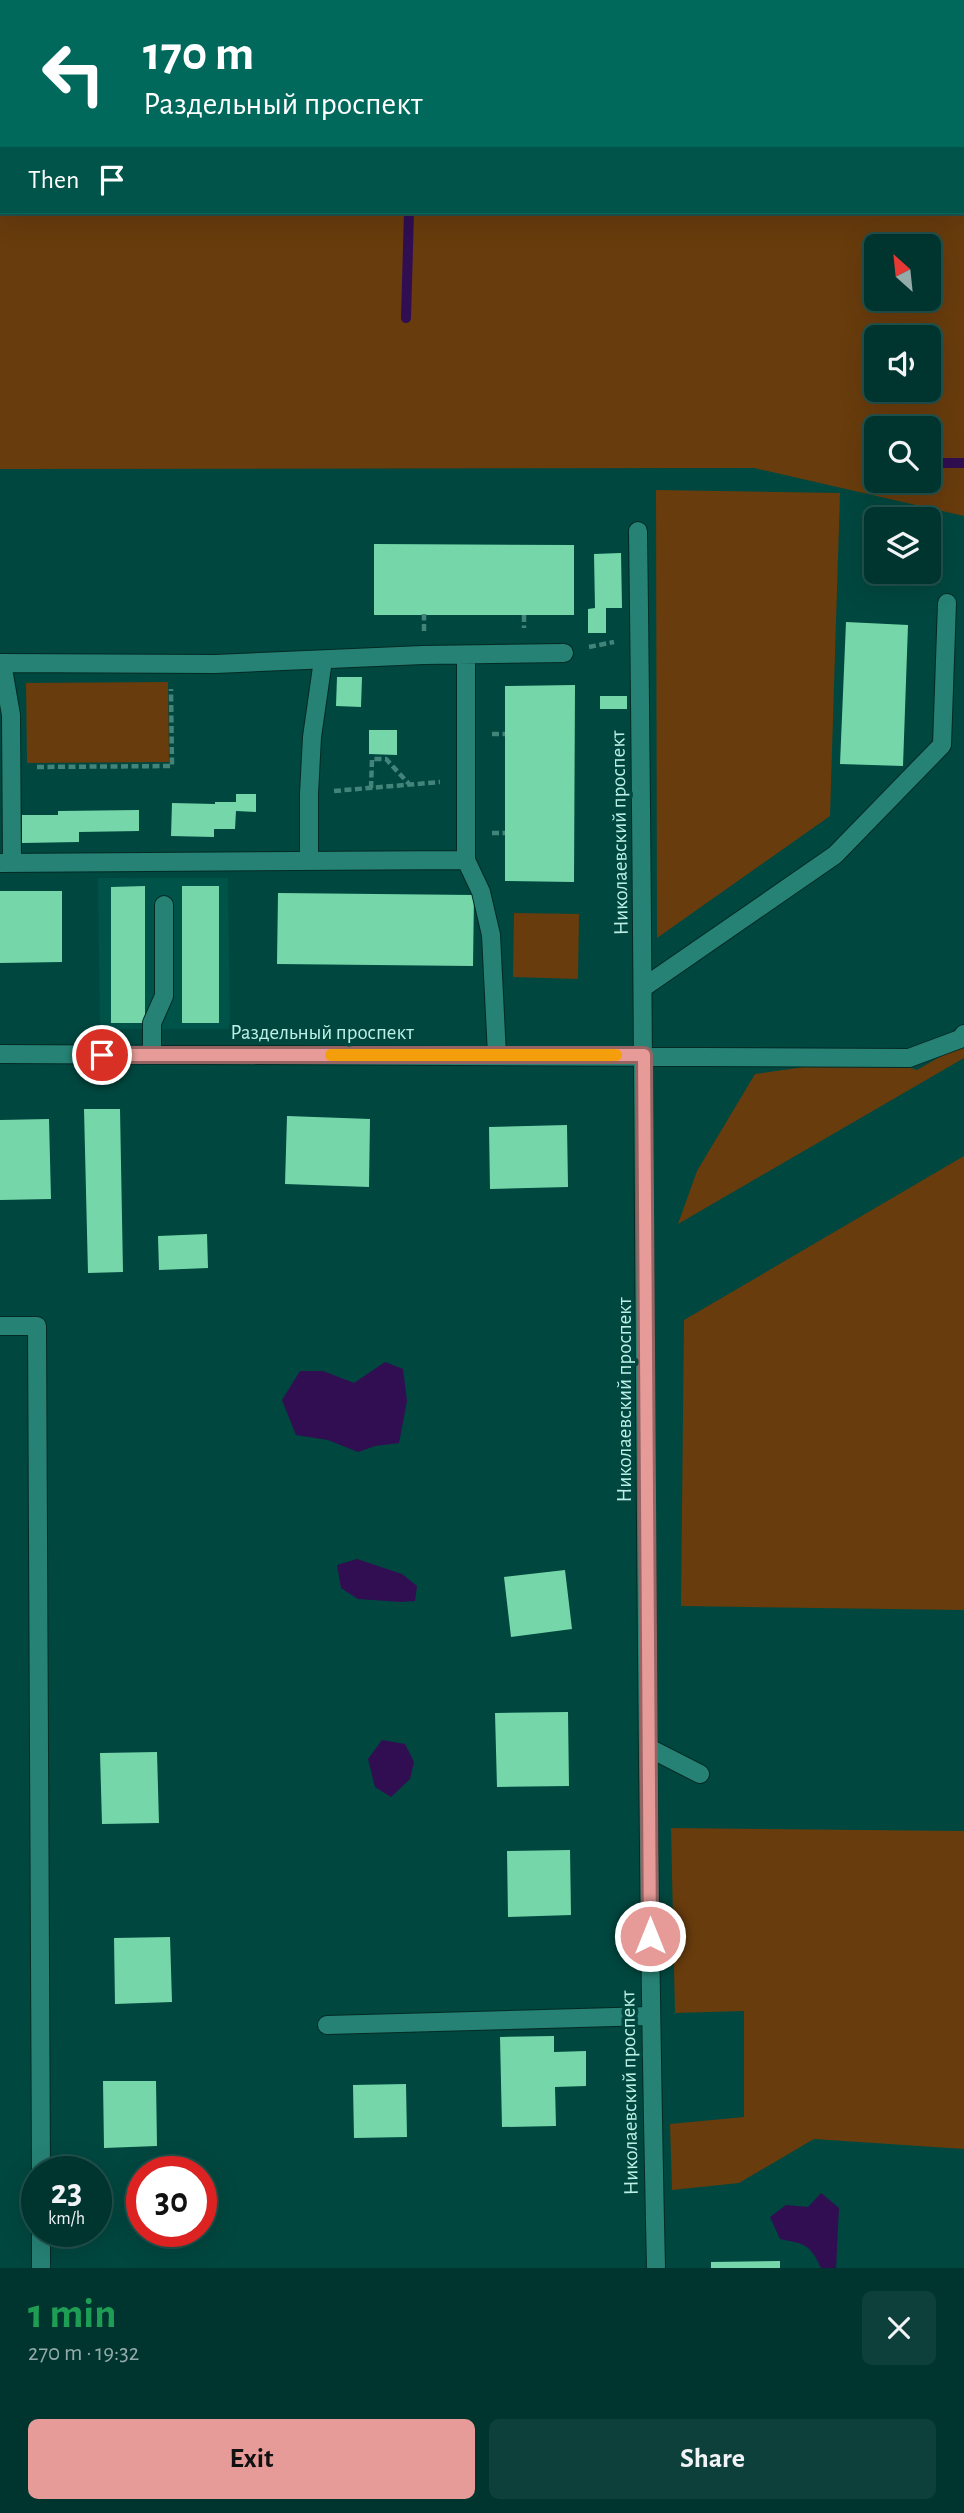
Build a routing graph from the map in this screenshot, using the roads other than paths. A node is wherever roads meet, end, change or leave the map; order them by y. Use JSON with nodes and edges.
{"nodes":[{"id":1,"x":638,"y":531,"type":"dead end"},
{"id":2,"x":947,"y":603,"type":"dead end"},
{"id":3,"x":564,"y":653,"type":"road end"},
{"id":4,"x":466,"y":655,"type":"junction"},
{"id":5,"x":323,"y":660,"type":"junction"},
{"id":6,"x":1,"y":663,"type":"edge"},
{"id":7,"x":466,"y":860,"type":"junction"},
{"id":8,"x":309,"y":861,"type":"junction"},
{"id":9,"x":6,"y":863,"type":"edge"},
{"id":10,"x":164,"y":905,"type":"dead end"},
{"id":11,"x":643,"y":987,"type":"junction"},
{"id":12,"x":963,"y":1038,"type":"edge"},
{"id":13,"x":0,"y":1054,"type":"edge"},
{"id":14,"x":152,"y":1055,"type":"junction"},
{"id":15,"x":497,"y":1055,"type":"junction"},
{"id":16,"x":644,"y":1055,"type":"junction"},
{"id":17,"x":0,"y":1326,"type":"edge"},
{"id":18,"x":649,"y":1748,"type":"junction"},
{"id":19,"x":700,"y":1774,"type":"dead end"},
{"id":20,"x":650,"y":2016,"type":"junction"},
{"id":21,"x":327,"y":2025,"type":"dead end"},
{"id":22,"x":41,"y":2156,"type":"edge"},
{"id":23,"x":41,"y":2247,"type":"edge"},
{"id":24,"x":41,"y":2268,"type":"edge"},
{"id":25,"x":656,"y":2268,"type":"edge"}],
"edges":[{"from":1,"to":11,"type":"street","name":"Николаевский проспект"},
{"from":2,"to":11,"type":"street"},
{"from":3,"to":4,"type":"street"},
{"from":4,"to":5,"type":"street"},
{"from":4,"to":7,"type":"street"},
{"from":5,"to":6,"type":"street"},
{"from":5,"to":8,"type":"street"},
{"from":6,"to":9,"type":"street"},
{"from":7,"to":8,"type":"street"},
{"from":7,"to":15,"type":"street"},
{"from":8,"to":9,"type":"street"},
{"from":10,"to":14,"type":"street"},
{"from":11,"to":16,"type":"street","name":"Николаевский проспект"},
{"from":12,"to":16,"type":"street","name":"Раздельный проспект"},
{"from":13,"to":14,"type":"street","name":"Раздельный проспект"},
{"from":14,"to":15,"type":"street","name":"Раздельный проспект"},
{"from":15,"to":16,"type":"street","name":"Раздельный проспект"},
{"from":16,"to":18,"type":"street","name":"Николаевский проспект"},
{"from":17,"to":22,"type":"street"},
{"from":18,"to":19,"type":"street"},
{"from":18,"to":20,"type":"street","name":"Николаевский проспект"},
{"from":20,"to":21,"type":"street"},
{"from":20,"to":25,"type":"street","name":"Николаевский проспект"},
{"from":23,"to":24,"type":"street"}]}
